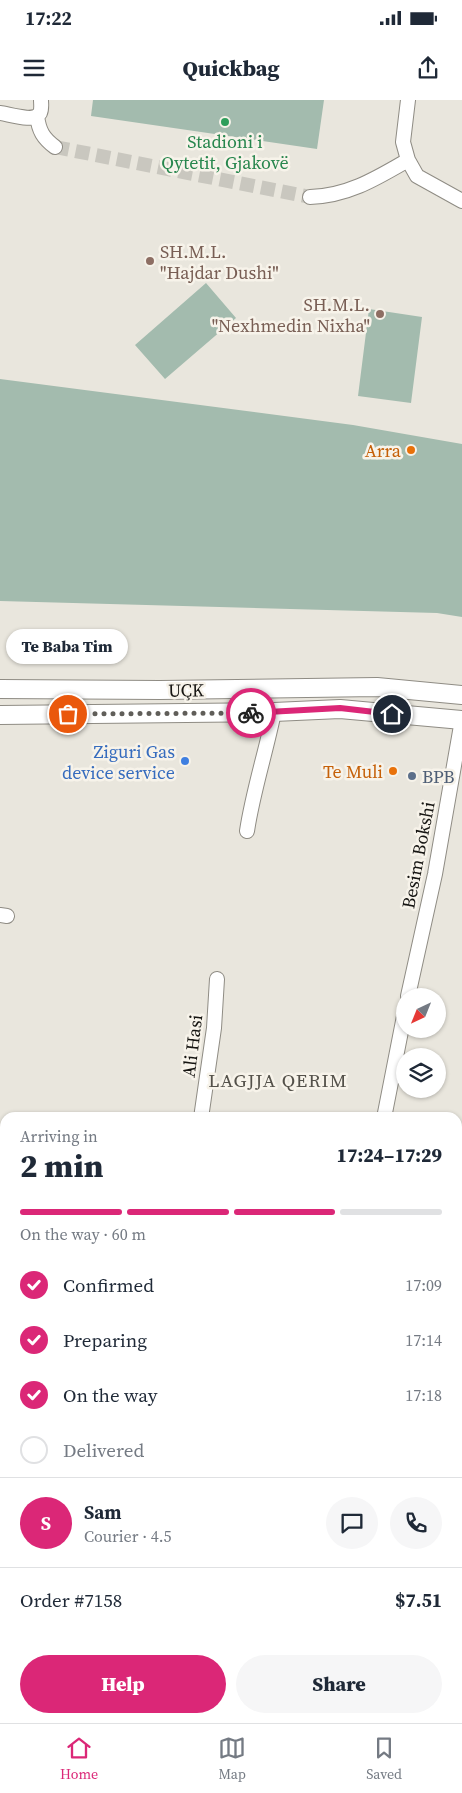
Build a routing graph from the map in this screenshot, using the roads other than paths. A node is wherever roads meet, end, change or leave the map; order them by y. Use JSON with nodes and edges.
{"nodes":[{"id":1,"x":41,"y":100,"type":"edge"},
{"id":2,"x":408,"y":100,"type":"edge"},
{"id":3,"x":0,"y":113,"type":"edge"},
{"id":4,"x":37,"y":116,"type":"junction"},
{"id":5,"x":55,"y":147,"type":"tunnel mouth"},
{"id":6,"x":408,"y":160,"type":"junction"},
{"id":7,"x":310,"y":197,"type":"tunnel mouth"},
{"id":8,"x":462,"y":201,"type":"edge"},
{"id":9,"x":0,"y":689,"type":"edge"},
{"id":10,"x":462,"y":695,"type":"edge"},
{"id":11,"x":274,"y":712,"type":"junction"},
{"id":12,"x":0,"y":715,"type":"edge"},
{"id":13,"x":462,"y":720,"type":"edge"},
{"id":14,"x":247,"y":831,"type":"dead end"},
{"id":15,"x":217,"y":979,"type":"dead end"},
{"id":16,"x":410,"y":988,"type":"edge"},
{"id":17,"x":400,"y":1038,"type":"edge"},
{"id":18,"x":202,"y":1112,"type":"edge"},
{"id":19,"x":385,"y":1112,"type":"edge"}],
"edges":[{"from":1,"to":4,"type":"street"},
{"from":2,"to":6,"type":"street"},
{"from":3,"to":4,"type":"street"},
{"from":4,"to":5,"type":"street"},
{"from":6,"to":7,"type":"street"},
{"from":6,"to":8,"type":"street"},
{"from":9,"to":10,"type":"street","name":"UÇK"},
{"from":11,"to":12,"type":"street","name":"UÇK"},
{"from":11,"to":13,"type":"street","name":"UÇK"},
{"from":11,"to":14,"type":"street"},
{"from":13,"to":16,"type":"street","name":"Besim Bokshi"},
{"from":15,"to":18,"type":"street","name":"Ali Hasi"},
{"from":17,"to":19,"type":"street"}]}
